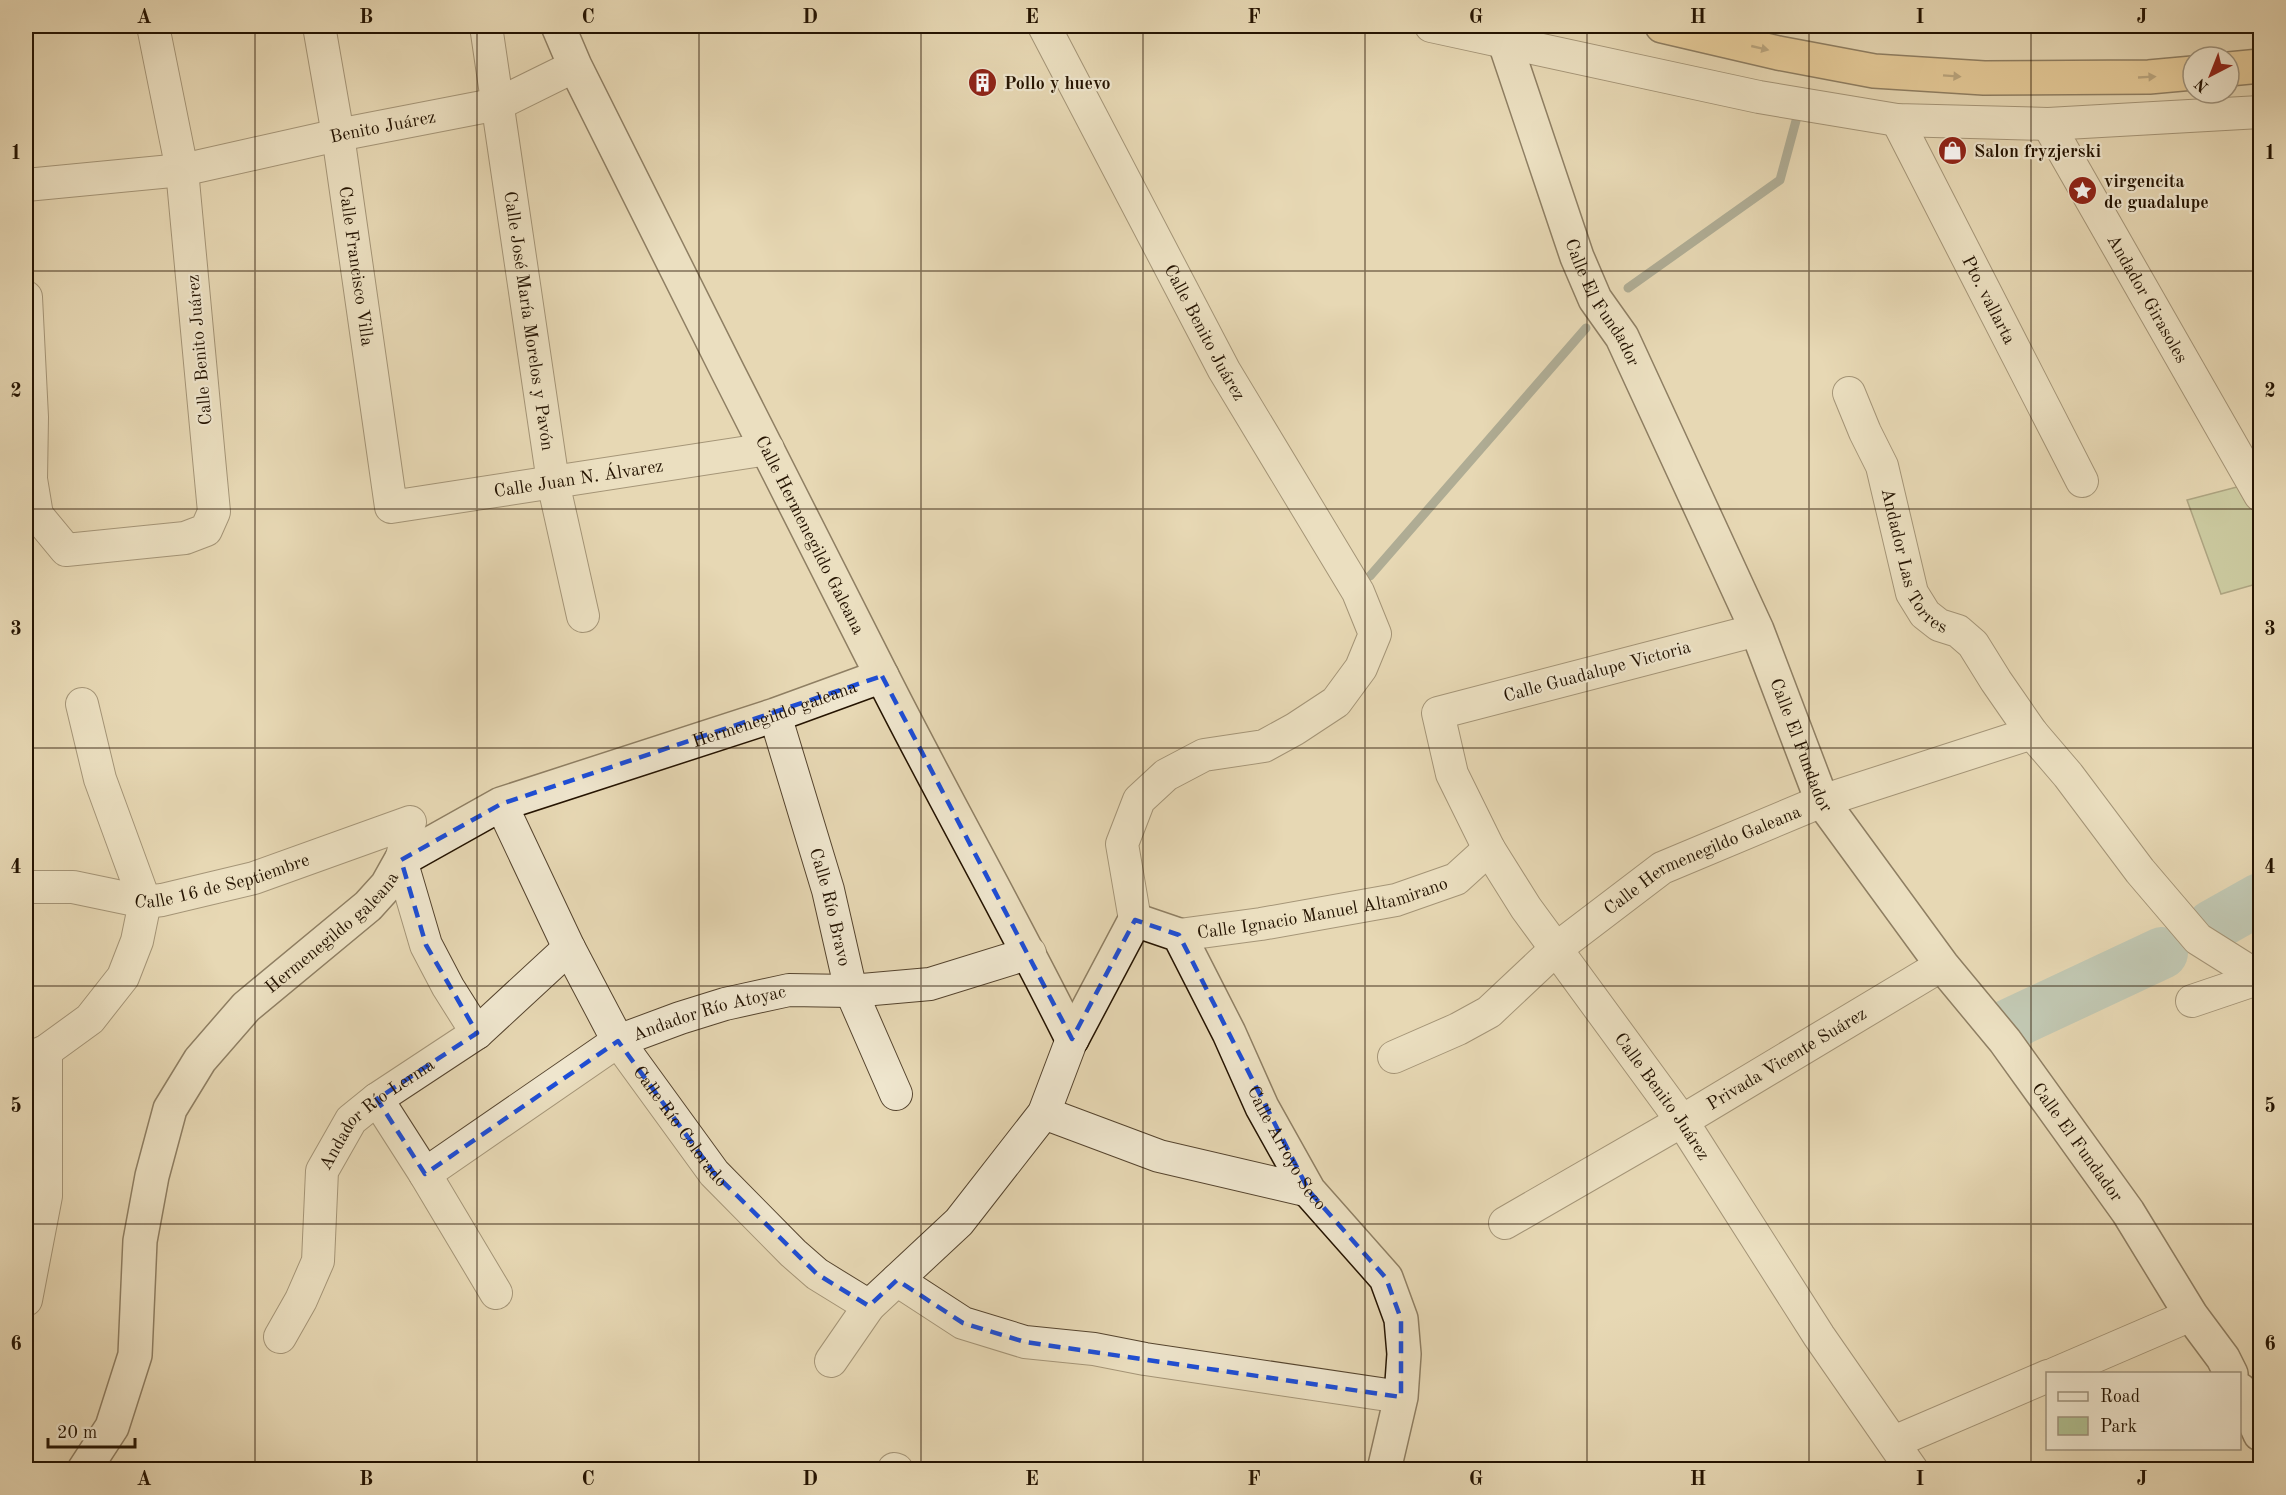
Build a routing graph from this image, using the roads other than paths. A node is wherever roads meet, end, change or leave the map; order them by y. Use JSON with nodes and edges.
{"nodes":[{"id":1,"x":153,"y":26,"type":"edge"},
{"id":2,"x":319,"y":26,"type":"edge"},
{"id":3,"x":486,"y":26,"type":"edge"},
{"id":4,"x":558,"y":26,"type":"edge"},
{"id":5,"x":1044,"y":26,"type":"edge"},
{"id":6,"x":1431,"y":26,"type":"edge"},
{"id":7,"x":1662,"y":26,"type":"edge"},
{"id":8,"x":1505,"y":43,"type":"junction"},
{"id":9,"x":575,"y":66,"type":"junction"},
{"id":10,"x":2260,"y":66,"type":"edge"},
{"id":11,"x":2241,"y":68,"type":"edge"},
{"id":12,"x":2181,"y":74,"type":"edge"},
{"id":13,"x":498,"y":104,"type":"junction"},
{"id":14,"x":2260,"y":112,"type":"edge"},
{"id":15,"x":1897,"y":120,"type":"junction"},
{"id":16,"x":2048,"y":124,"type":"junction"},
{"id":17,"x":338,"y":135,"type":"junction"},
{"id":18,"x":182,"y":170,"type":"junction"},
{"id":19,"x":26,"y":185,"type":"edge"},
{"id":20,"x":26,"y":297,"type":"edge"},
{"id":21,"x":1849,"y":393,"type":"dead end"},
{"id":22,"x":768,"y":449,"type":"junction"},
{"id":23,"x":2257,"y":480,"type":"edge"},
{"id":24,"x":2082,"y":481,"type":"dead end"},
{"id":25,"x":553,"y":482,"type":"junction"},
{"id":26,"x":391,"y":507,"type":"joint"},
{"id":27,"x":583,"y":616,"type":"dead end"},
{"id":28,"x":1757,"y":630,"type":"junction"},
{"id":29,"x":882,"y":676,"type":"junction"},
{"id":30,"x":82,"y":704,"type":"dead end"},
{"id":31,"x":1437,"y":713,"type":"joint"},
{"id":32,"x":776,"y":715,"type":"junction"},
{"id":33,"x":2032,"y":733,"type":"junction"},
{"id":34,"x":1822,"y":801,"type":"junction"},
{"id":35,"x":501,"y":804,"type":"junction"},
{"id":36,"x":1489,"y":849,"type":"junction"},
{"id":37,"x":401,"y":860,"type":"junction"},
{"id":38,"x":26,"y":886,"type":"edge"},
{"id":39,"x":145,"y":902,"type":"junction"},
{"id":40,"x":1135,"y":920,"type":"junction"},
{"id":41,"x":1179,"y":935,"type":"junction"},
{"id":42,"x":569,"y":948,"type":"junction"},
{"id":43,"x":1557,"y":948,"type":"junction"},
{"id":44,"x":1030,"y":953,"type":"junction"},
{"id":45,"x":1942,"y":965,"type":"junction"},
{"id":46,"x":2260,"y":978,"type":"edge"},
{"id":47,"x":851,"y":991,"type":"junction"},
{"id":48,"x":2192,"y":1001,"type":"dead end"},
{"id":49,"x":477,"y":1032,"type":"junction"},
{"id":50,"x":1072,"y":1039,"type":"junction"},
{"id":51,"x":618,"y":1041,"type":"junction"},
{"id":52,"x":36,"y":1055,"type":"edge"},
{"id":53,"x":1394,"y":1057,"type":"dead end"},
{"id":54,"x":896,"y":1094,"type":"dead end"},
{"id":55,"x":377,"y":1099,"type":"junction"},
{"id":56,"x":1044,"y":1113,"type":"junction"},
{"id":57,"x":1682,"y":1122,"type":"junction"},
{"id":58,"x":425,"y":1174,"type":"junction"},
{"id":59,"x":1308,"y":1191,"type":"junction"},
{"id":60,"x":1505,"y":1223,"type":"dead end"},
{"id":61,"x":897,"y":1280,"type":"junction"},
{"id":62,"x":496,"y":1293,"type":"dead end"},
{"id":63,"x":26,"y":1300,"type":"edge"},
{"id":64,"x":869,"y":1306,"type":"junction"},
{"id":65,"x":2191,"y":1315,"type":"junction"},
{"id":66,"x":280,"y":1337,"type":"dead end"},
{"id":67,"x":831,"y":1361,"type":"dead end"},
{"id":68,"x":2059,"y":1372,"type":"edge"},
{"id":69,"x":2230,"y":1372,"type":"edge"},
{"id":70,"x":2046,"y":1377,"type":"edge"},
{"id":71,"x":2249,"y":1396,"type":"edge"},
{"id":72,"x":1401,"y":1397,"type":"junction"},
{"id":73,"x":2260,"y":1434,"type":"edge"},
{"id":74,"x":1894,"y":1442,"type":"junction"},
{"id":75,"x":84,"y":1470,"type":"edge"},
{"id":76,"x":1384,"y":1470,"type":"edge"},
{"id":77,"x":1912,"y":1470,"type":"edge"}],
"edges":[{"from":1,"to":18,"type":"street"},
{"from":2,"to":17,"type":"street","name":"Calle Francisco Villa"},
{"from":3,"to":13,"type":"street","name":"Calle José María Morelos y Pavón"},
{"from":4,"to":9,"type":"street","name":"Calle Hermenegildo Galeana"},
{"from":5,"to":40,"type":"street","name":"Calle Benito Juárez"},
{"from":6,"to":8,"type":"street"},
{"from":7,"to":12,"type":"highway","one_way":true},
{"from":8,"to":15,"type":"street"},
{"from":8,"to":28,"type":"street","name":"Calle El Fundador"},
{"from":9,"to":13,"type":"street","name":"Benito Juárez"},
{"from":9,"to":22,"type":"street","name":"Calle Hermenegildo Galeana"},
{"from":10,"to":11,"type":"highway"},
{"from":13,"to":17,"type":"street","name":"Benito Juárez"},
{"from":13,"to":25,"type":"street","name":"Calle José María Morelos y Pavón"},
{"from":14,"to":16,"type":"street"},
{"from":15,"to":16,"type":"street"},
{"from":15,"to":24,"type":"street","name":"Pto. vallarta"},
{"from":16,"to":23,"type":"street","name":"Andador Girasoles"},
{"from":17,"to":18,"type":"street","name":"Benito Juárez"},
{"from":17,"to":26,"type":"street","name":"Calle Francisco Villa"},
{"from":18,"to":19,"type":"street","name":"Benito Juárez"},
{"from":18,"to":20,"type":"street","name":"Calle Benito Juárez"},
{"from":21,"to":33,"type":"street","name":"Andador Las Torres"},
{"from":22,"to":25,"type":"street","name":"Calle Juan N. Álvarez"},
{"from":22,"to":29,"type":"street","name":"Calle Hermenegildo Galeana"},
{"from":25,"to":26,"type":"street","name":"Calle Juan N. Álvarez"},
{"from":25,"to":27,"type":"street","name":"Calle José María Morelos y Pavón"},
{"from":28,"to":31,"type":"street","name":"Calle Guadalupe Victoria"},
{"from":28,"to":34,"type":"street","name":"Calle El Fundador"},
{"from":29,"to":32,"type":"street","name":"Hermenegildo galeana"},
{"from":29,"to":44,"type":"street","name":"Calle Hermenegildo Galeana"},
{"from":30,"to":39,"type":"street"},
{"from":31,"to":36,"type":"street","name":"Calle Benito Juárez"},
{"from":32,"to":35,"type":"street","name":"Hermenegildo galeana"},
{"from":32,"to":47,"type":"street","name":"Calle Río Bravo"},
{"from":33,"to":34,"type":"street","name":"Calle Hermenegildo Galeana"},
{"from":33,"to":46,"type":"street"},
{"from":34,"to":43,"type":"street","name":"Calle Hermenegildo Galeana"},
{"from":34,"to":45,"type":"street","name":"Calle El Fundador"},
{"from":35,"to":37,"type":"street","name":"Hermenegildo galeana"},
{"from":35,"to":42,"type":"street","name":"Calle Río Colorado"},
{"from":36,"to":41,"type":"street","name":"Calle Ignacio Manuel Altamirano"},
{"from":36,"to":43,"type":"street","name":"Calle Benito Juárez"},
{"from":37,"to":39,"type":"street","name":"Calle 16 de Septiembre"},
{"from":37,"to":49,"type":"street"},
{"from":37,"to":75,"type":"street","name":"Hermenegildo galeana"},
{"from":38,"to":39,"type":"street","name":"Calle 16 de Septiembre"},
{"from":39,"to":52,"type":"street"},
{"from":40,"to":41,"type":"street"},
{"from":40,"to":50,"type":"street"},
{"from":41,"to":59,"type":"street","name":"Calle Arroyo Seco"},
{"from":42,"to":49,"type":"street","name":"Andador Río Lerma"},
{"from":42,"to":51,"type":"street","name":"Calle Río Colorado"},
{"from":43,"to":53,"type":"street","name":"Calle Hermenegildo Galeana"},
{"from":43,"to":57,"type":"street","name":"Calle Benito Juárez"},
{"from":44,"to":47,"type":"street","name":"Andador Río Atoyac"},
{"from":44,"to":50,"type":"street","name":"Calle Hermenegildo Galeana"},
{"from":45,"to":57,"type":"street","name":"Privada Vicente Suárez"},
{"from":45,"to":65,"type":"street","name":"Calle El Fundador"},
{"from":46,"to":48,"type":"street"},
{"from":47,"to":51,"type":"street","name":"Andador Río Atoyac"},
{"from":47,"to":54,"type":"street","name":"Calle Río Bravo"},
{"from":49,"to":55,"type":"street","name":"Andador Río Lerma"},
{"from":50,"to":56,"type":"street"},
{"from":51,"to":58,"type":"street","name":"Andador Río Atoyac"},
{"from":51,"to":64,"type":"street","name":"Calle Río Colorado"},
{"from":52,"to":63,"type":"street"},
{"from":55,"to":58,"type":"street"},
{"from":55,"to":66,"type":"street","name":"Andador Río Lerma"},
{"from":56,"to":59,"type":"street"},
{"from":56,"to":61,"type":"street"},
{"from":57,"to":60,"type":"street","name":"Privada Vicente Suárez"},
{"from":57,"to":74,"type":"street","name":"Calle Benito Juárez"},
{"from":58,"to":62,"type":"street"},
{"from":59,"to":72,"type":"street","name":"Calle Arroyo Seco"},
{"from":61,"to":64,"type":"street"},
{"from":61,"to":72,"type":"street"},
{"from":64,"to":67,"type":"street"},
{"from":65,"to":68,"type":"street"},
{"from":65,"to":69,"type":"street","name":"Calle El Fundador"},
{"from":70,"to":74,"type":"street"},
{"from":71,"to":73,"type":"street"},
{"from":72,"to":76,"type":"street","name":"Calle Arroyo Seco"},
{"from":74,"to":77,"type":"street","name":"Calle Benito Juárez"}]}
